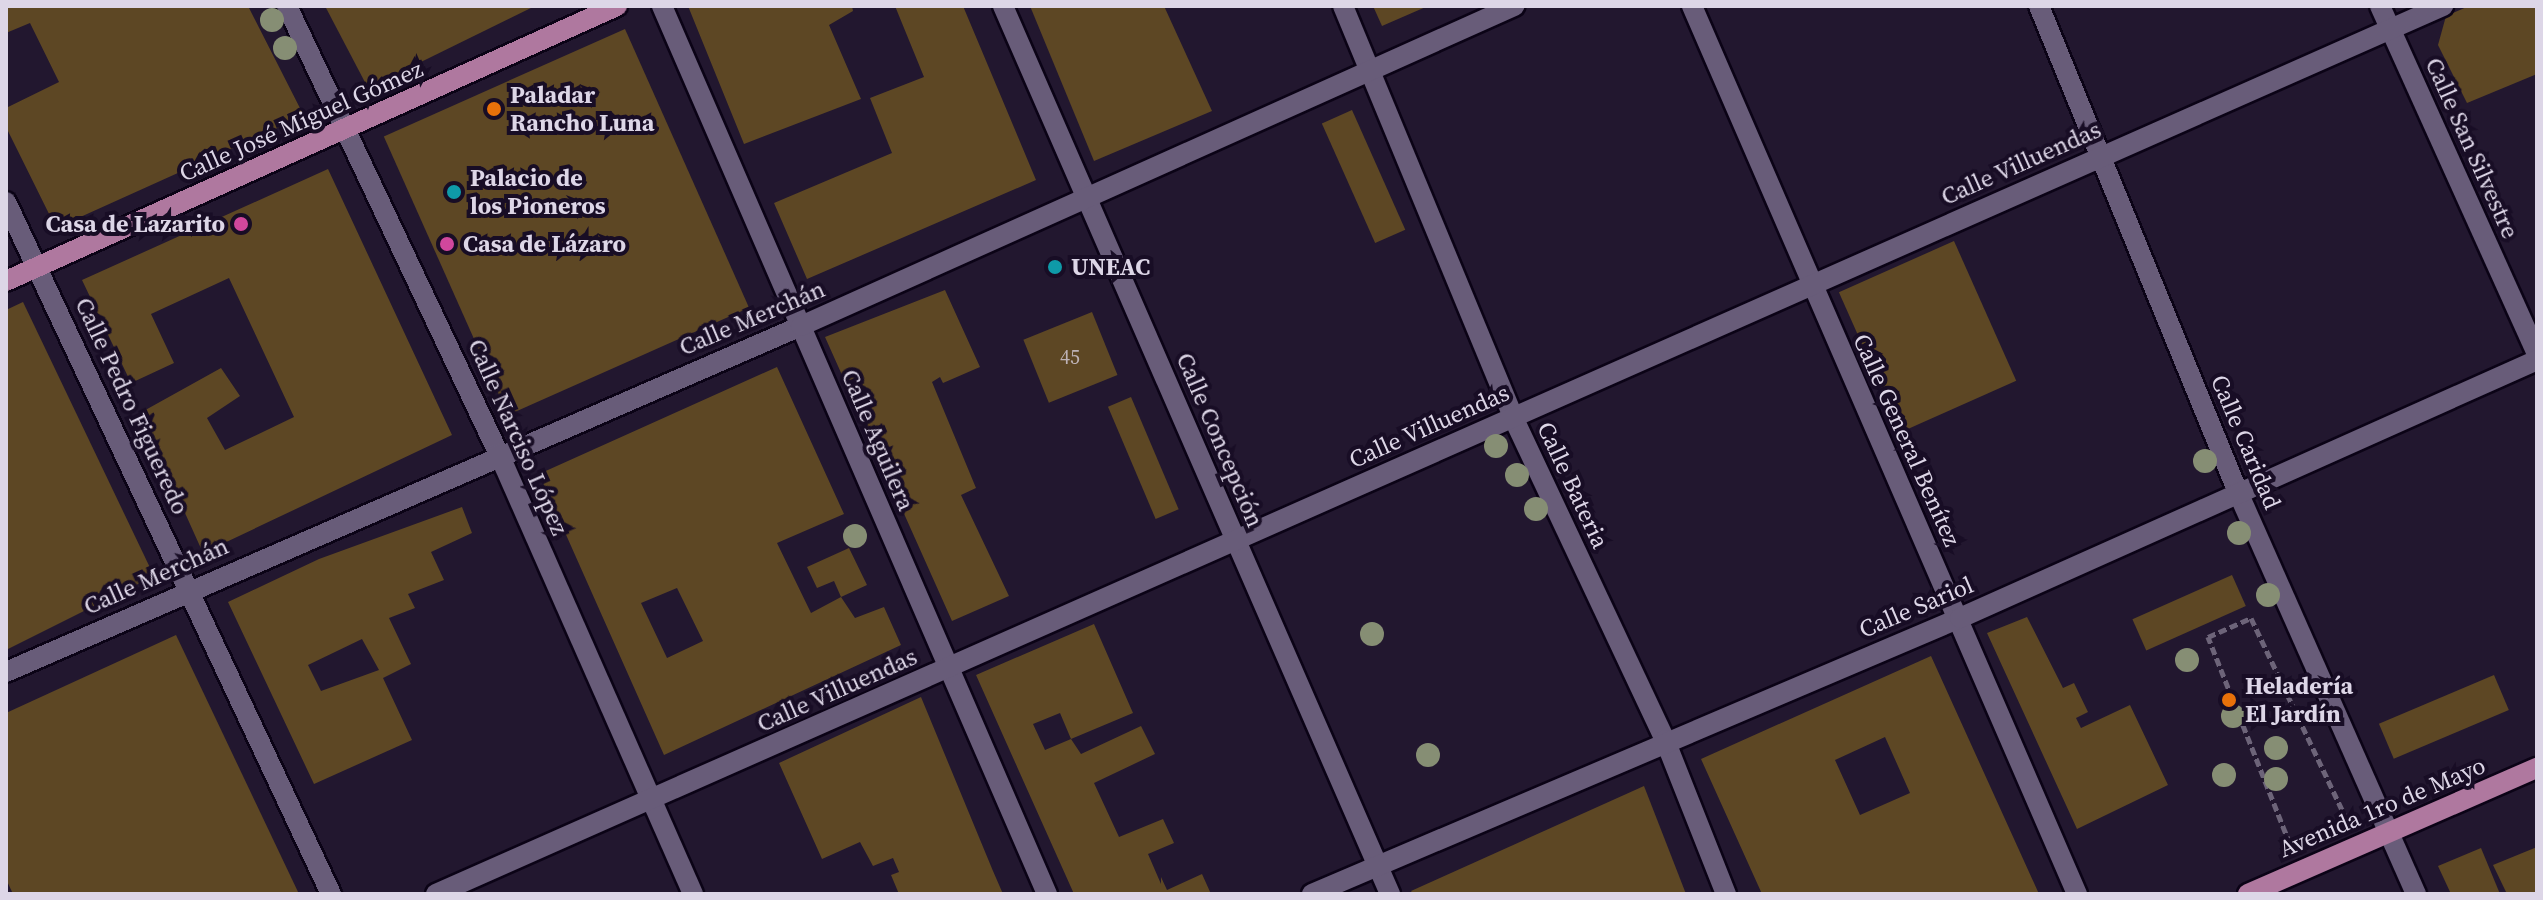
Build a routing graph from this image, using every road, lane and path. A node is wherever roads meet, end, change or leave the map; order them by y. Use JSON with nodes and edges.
{"nodes":[{"id":1,"x":287,"y":6,"type":"edge"},
{"id":2,"x":617,"y":6,"type":"edge"},
{"id":3,"x":662,"y":6,"type":"edge"},
{"id":4,"x":1003,"y":6,"type":"edge"},
{"id":5,"x":1343,"y":6,"type":"edge"},
{"id":6,"x":1514,"y":6,"type":"edge"},
{"id":7,"x":1692,"y":6,"type":"edge"},
{"id":8,"x":2039,"y":6,"type":"edge"},
{"id":9,"x":2380,"y":6,"type":"edge"},
{"id":10,"x":2443,"y":6,"type":"edge"},
{"id":11,"x":2391,"y":30,"type":"junction"},
{"id":12,"x":1370,"y":70,"type":"junction"},
{"id":13,"x":348,"y":130,"type":"junction"},
{"id":14,"x":2099,"y":156,"type":"junction"},
{"id":15,"x":1089,"y":198,"type":"junction"},
{"id":16,"x":6,"y":202,"type":"edge"},
{"id":17,"x":38,"y":267,"type":"junction"},
{"id":18,"x":6,"y":281,"type":"edge"},
{"id":19,"x":1810,"y":287,"type":"junction"},
{"id":20,"x":801,"y":326,"type":"junction"},
{"id":21,"x":2537,"y":357,"type":"edge"},
{"id":22,"x":1513,"y":417,"type":"junction"},
{"id":23,"x":499,"y":454,"type":"junction"},
{"id":24,"x":2237,"y":490,"type":"junction"},
{"id":25,"x":1234,"y":542,"type":"junction"},
{"id":26,"x":189,"y":589,"type":"junction"},
{"id":27,"x":1960,"y":618,"type":"junction"},
{"id":28,"x":947,"y":669,"type":"junction"},
{"id":29,"x":6,"y":672,"type":"edge"},
{"id":30,"x":1665,"y":740,"type":"junction"},
{"id":31,"x":2537,"y":768,"type":"edge"},
{"id":32,"x":650,"y":802,"type":"junction"},
{"id":33,"x":2389,"y":832,"type":"junction"},
{"id":34,"x":2358,"y":845,"type":"junction"},
{"id":35,"x":1377,"y":864,"type":"junction"},
{"id":36,"x":2301,"y":871,"type":"junction"},
{"id":37,"x":331,"y":894,"type":"edge"},
{"id":38,"x":436,"y":894,"type":"edge"},
{"id":39,"x":693,"y":894,"type":"edge"},
{"id":40,"x":1047,"y":894,"type":"edge"},
{"id":41,"x":1312,"y":894,"type":"edge"},
{"id":42,"x":1390,"y":894,"type":"edge"},
{"id":43,"x":1726,"y":894,"type":"edge"},
{"id":44,"x":2077,"y":894,"type":"edge"},
{"id":45,"x":2248,"y":894,"type":"edge"},
{"id":46,"x":2416,"y":894,"type":"edge"}],
"edges":[{"from":1,"to":13,"type":"street","name":"Calle Narciso López"},
{"from":2,"to":13,"type":"main road","name":"Calle José Miguel Gómez"},
{"from":3,"to":20,"type":"street","name":"Calle Aguilera"},
{"from":4,"to":15,"type":"street","name":"Calle Concepción"},
{"from":5,"to":12,"type":"street","name":"Calle Bateria"},
{"from":6,"to":12,"type":"street","name":"Calle Merchán"},
{"from":7,"to":19,"type":"street","name":"Calle General Benítez"},
{"from":8,"to":14,"type":"street","name":"Calle Caridad"},
{"from":9,"to":11,"type":"street","name":"Calle San Silvestre"},
{"from":10,"to":11,"type":"street","name":"Calle Villuendas"},
{"from":11,"to":14,"type":"street","name":"Calle Villuendas"},
{"from":11,"to":21,"type":"street","name":"Calle San Silvestre"},
{"from":12,"to":15,"type":"street","name":"Calle Merchán"},
{"from":12,"to":22,"type":"street","name":"Calle Bateria"},
{"from":13,"to":17,"type":"main road","name":"Calle José Miguel Gómez"},
{"from":13,"to":23,"type":"street","name":"Calle Narciso López"},
{"from":14,"to":19,"type":"street","name":"Calle Villuendas"},
{"from":14,"to":24,"type":"street","name":"Calle Caridad"},
{"from":15,"to":20,"type":"street","name":"Calle Merchán"},
{"from":15,"to":25,"type":"street","name":"Calle Concepción"},
{"from":16,"to":17,"type":"street","name":"Calle Pedro Figueredo"},
{"from":17,"to":18,"type":"main road","name":"Calle José Miguel Gómez"},
{"from":17,"to":26,"type":"street","name":"Calle Pedro Figueredo"},
{"from":19,"to":22,"type":"street","name":"Calle Villuendas"},
{"from":19,"to":27,"type":"street","name":"Calle General Benítez"},
{"from":20,"to":23,"type":"street","name":"Calle Merchán"},
{"from":20,"to":28,"type":"street","name":"Calle Aguilera"},
{"from":21,"to":24,"type":"street","name":"Calle Sariol"},
{"from":22,"to":25,"type":"street","name":"Calle Villuendas"},
{"from":22,"to":30,"type":"street","name":"Calle Bateria"},
{"from":23,"to":26,"type":"street","name":"Calle Merchán"},
{"from":23,"to":32,"type":"street","name":"Calle Narciso López"},
{"from":24,"to":27,"type":"street","name":"Calle Sariol"},
{"from":24,"to":33,"type":"street","name":"Calle Caridad"},
{"from":25,"to":28,"type":"street","name":"Calle Villuendas"},
{"from":25,"to":35,"type":"street","name":"Calle Concepción"},
{"from":26,"to":29,"type":"street","name":"Calle Merchán"},
{"from":26,"to":37,"type":"street","name":"Calle Pedro Figueredo"},
{"from":27,"to":30,"type":"street","name":"Calle Sariol"},
{"from":27,"to":44,"type":"street","name":"Calle General Benítez"},
{"from":28,"to":32,"type":"street","name":"Calle Villuendas"},
{"from":28,"to":40,"type":"street","name":"Calle Aguilera"},
{"from":30,"to":35,"type":"street","name":"Calle Sariol"},
{"from":30,"to":43,"type":"street","name":"Calle Bateria"},
{"from":31,"to":33,"type":"main road","name":"Avenida 1ro de Mayo"},
{"from":32,"to":38,"type":"street","name":"Calle Villuendas"},
{"from":32,"to":39,"type":"street","name":"Calle Narciso López"},
{"from":33,"to":34,"type":"main road","name":"Avenida 1ro de Mayo"},
{"from":33,"to":46,"type":"street","name":"Calle Caridad"},
{"from":34,"to":36,"type":"main road","name":"Avenida 1ro de Mayo"},
{"from":34,"to":36,"type":"path"},
{"from":35,"to":41,"type":"street","name":"Calle Sariol"},
{"from":35,"to":42,"type":"street","name":"Calle Concepción"},
{"from":36,"to":45,"type":"main road","name":"Avenida 1ro de Mayo"}]}
